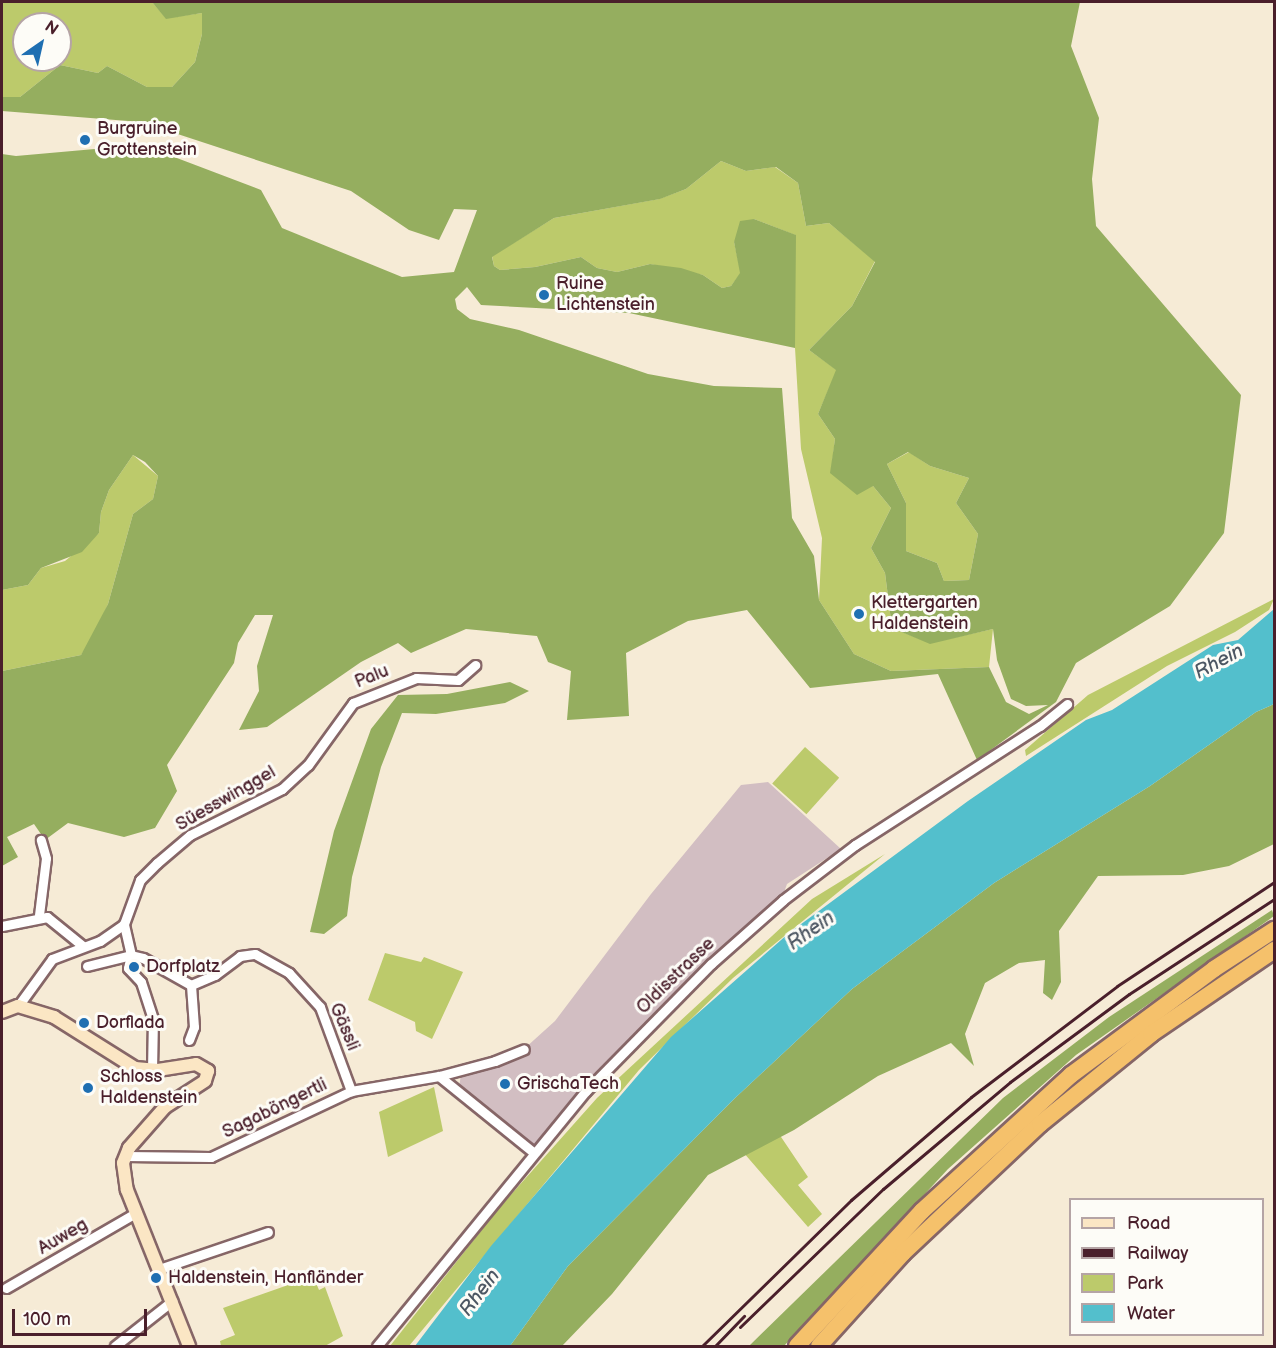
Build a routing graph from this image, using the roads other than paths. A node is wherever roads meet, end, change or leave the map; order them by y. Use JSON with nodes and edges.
{"nodes":[{"id":1,"x":475,"y":665,"type":"dead end"},
{"id":2,"x":1067,"y":704,"type":"dead end"},
{"id":3,"x":308,"y":765,"type":"joint"},
{"id":4,"x":41,"y":840,"type":"dead end"},
{"id":5,"x":39,"y":915,"type":"junction"},
{"id":6,"x":124,"y":924,"type":"junction"},
{"id":7,"x":2,"y":926,"type":"edge"},
{"id":8,"x":1275,"y":930,"type":"edge"},
{"id":9,"x":83,"y":946,"type":"junction"},
{"id":10,"x":1275,"y":950,"type":"edge"},
{"id":11,"x":131,"y":955,"type":"junction"},
{"id":12,"x":87,"y":966,"type":"dead end"},
{"id":13,"x":191,"y":985,"type":"junction"},
{"id":14,"x":18,"y":1006,"type":"junction"},
{"id":15,"x":2,"y":1012,"type":"edge"},
{"id":16,"x":189,"y":1040,"type":"dead end"},
{"id":17,"x":524,"y":1049,"type":"dead end"},
{"id":18,"x":152,"y":1070,"type":"junction"},
{"id":19,"x":438,"y":1076,"type":"junction"},
{"id":20,"x":351,"y":1091,"type":"junction"},
{"id":21,"x":534,"y":1153,"type":"junction"},
{"id":22,"x":125,"y":1156,"type":"junction"},
{"id":23,"x":137,"y":1212,"type":"junction"},
{"id":24,"x":268,"y":1232,"type":"dead end"},
{"id":25,"x":159,"y":1269,"type":"junction"},
{"id":26,"x":6,"y":1288,"type":"dead end"},
{"id":27,"x":172,"y":1301,"type":"junction"},
{"id":28,"x":845,"y":1317,"type":"junction"},
{"id":29,"x":814,"y":1326,"type":"junction"},
{"id":30,"x":116,"y":1347,"type":"edge"},
{"id":31,"x":189,"y":1347,"type":"edge"},
{"id":32,"x":377,"y":1347,"type":"edge"},
{"id":33,"x":792,"y":1347,"type":"edge"},
{"id":34,"x":797,"y":1347,"type":"edge"},
{"id":35,"x":819,"y":1347,"type":"edge"},
{"id":36,"x":824,"y":1347,"type":"edge"}],
"edges":[{"from":1,"to":3,"type":"street","name":"Palu"},
{"from":2,"to":21,"type":"street","name":"Oldisstrasse"},
{"from":3,"to":6,"type":"street","name":"Süesswinggel"},
{"from":4,"to":5,"type":"street"},
{"from":5,"to":7,"type":"street"},
{"from":5,"to":9,"type":"street"},
{"from":6,"to":9,"type":"street"},
{"from":6,"to":11,"type":"street"},
{"from":8,"to":29,"type":"highway"},
{"from":9,"to":14,"type":"street"},
{"from":10,"to":28,"type":"highway"},
{"from":11,"to":12,"type":"street"},
{"from":11,"to":13,"type":"street"},
{"from":11,"to":18,"type":"street"},
{"from":13,"to":16,"type":"street"},
{"from":13,"to":20,"type":"street","name":"Gässli"},
{"from":14,"to":15,"type":"street"},
{"from":14,"to":18,"type":"street"},
{"from":17,"to":19,"type":"street","name":"Sagaböngertli"},
{"from":18,"to":22,"type":"street"},
{"from":19,"to":20,"type":"street","name":"Sagaböngertli"},
{"from":19,"to":21,"type":"street"},
{"from":20,"to":22,"type":"street","name":"Sagaböngertli"},
{"from":21,"to":32,"type":"street","name":"Oldisstrasse"},
{"from":22,"to":23,"type":"street"},
{"from":23,"to":25,"type":"street"},
{"from":23,"to":26,"type":"street","name":"Auweg"},
{"from":24,"to":25,"type":"street"},
{"from":25,"to":27,"type":"street"},
{"from":27,"to":30,"type":"street"},
{"from":27,"to":31,"type":"street"},
{"from":28,"to":35,"type":"highway"},
{"from":28,"to":36,"type":"highway"},
{"from":29,"to":33,"type":"highway"},
{"from":29,"to":34,"type":"highway"}]}
